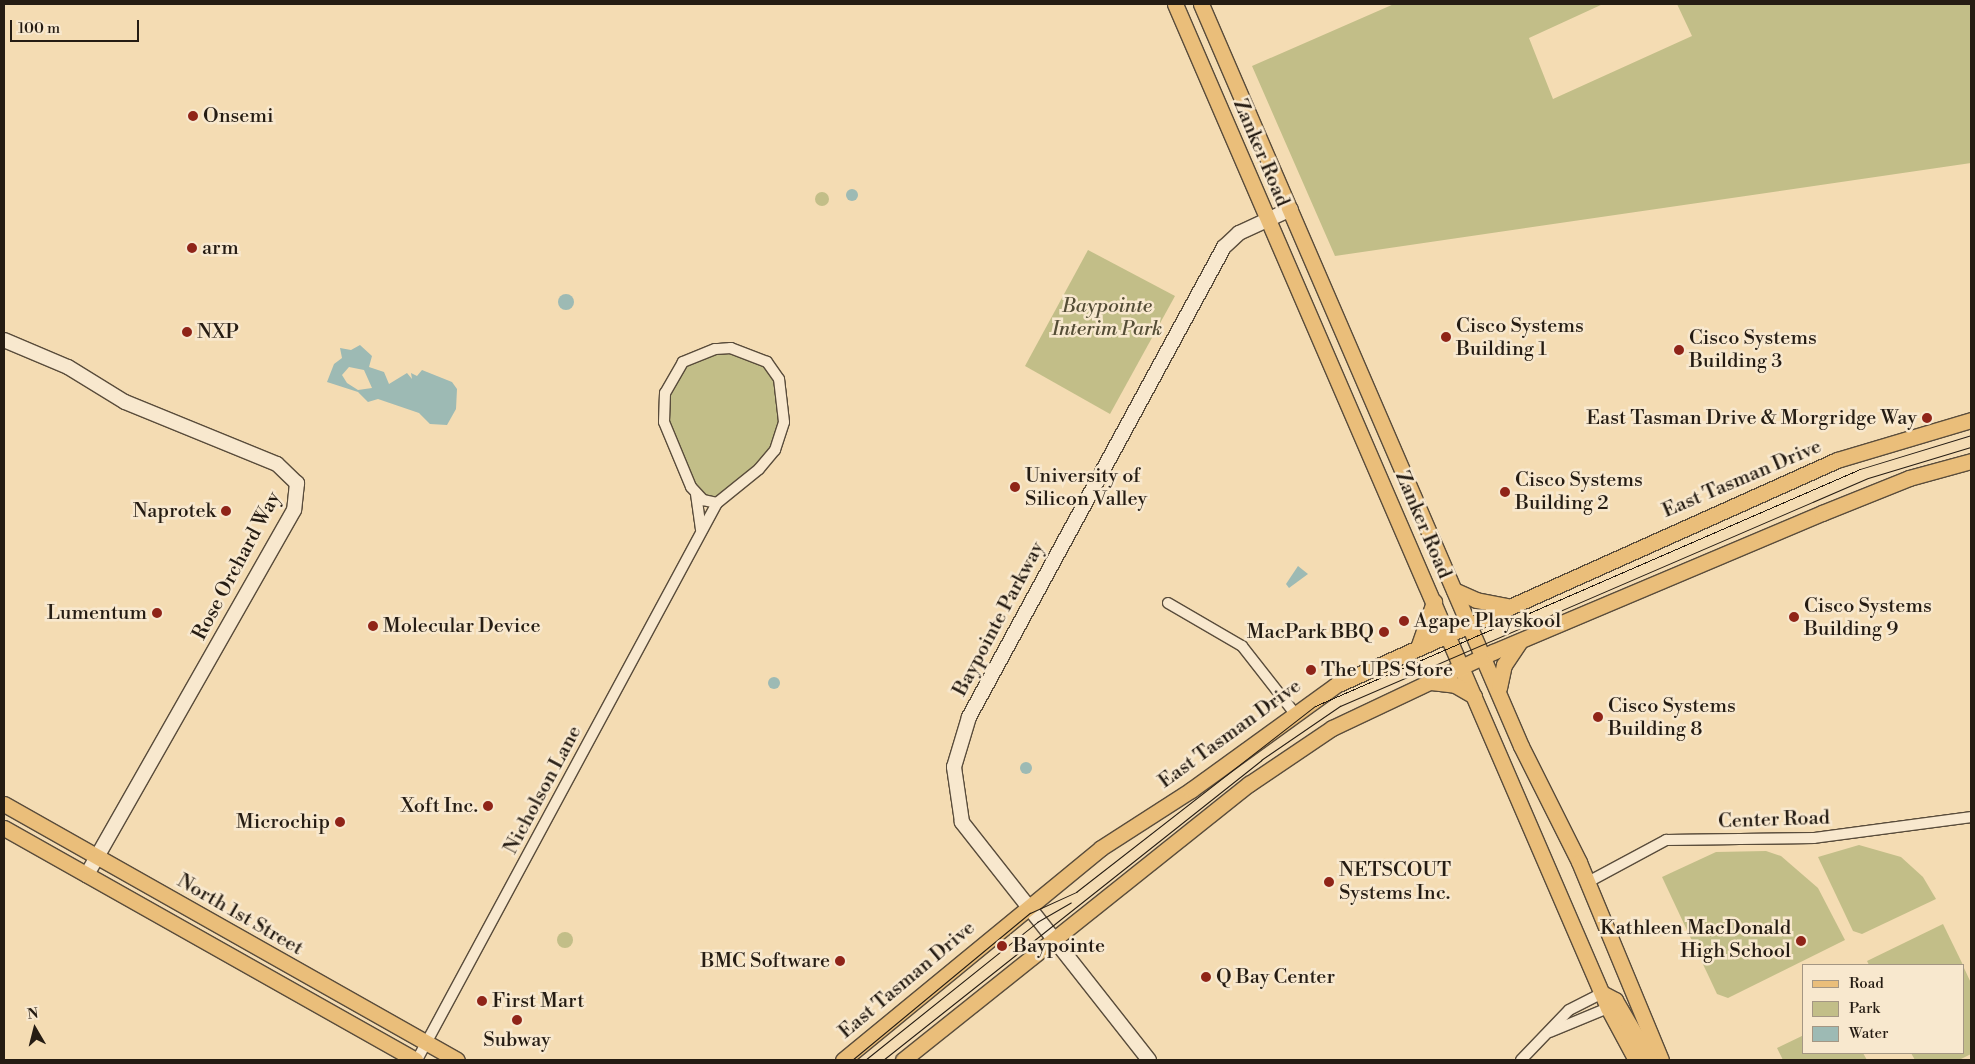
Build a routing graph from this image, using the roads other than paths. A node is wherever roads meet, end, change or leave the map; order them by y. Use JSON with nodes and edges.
{"nodes":[{"id":1,"x":1175,"y":4,"type":"edge"},
{"id":2,"x":1201,"y":4,"type":"edge"},
{"id":3,"x":1290,"y":209,"type":"junction"},
{"id":4,"x":1268,"y":219,"type":"junction"},
{"id":5,"x":4,"y":340,"type":"edge"},
{"id":6,"x":1971,"y":420,"type":"edge"},
{"id":7,"x":1971,"y":461,"type":"edge"},
{"id":8,"x":696,"y":494,"type":"junction"},
{"id":9,"x":717,"y":503,"type":"junction"},
{"id":10,"x":701,"y":536,"type":"junction"},
{"id":11,"x":1454,"y":590,"type":"junction"},
{"id":12,"x":1434,"y":602,"type":"junction"},
{"id":13,"x":1168,"y":603,"type":"dead end"},
{"id":14,"x":1508,"y":606,"type":"junction"},
{"id":15,"x":1469,"y":624,"type":"junction"},
{"id":16,"x":1447,"y":634,"type":"junction"},
{"id":17,"x":1520,"y":641,"type":"junction"},
{"id":18,"x":1419,"y":645,"type":"junction"},
{"id":19,"x":1484,"y":657,"type":"junction"},
{"id":20,"x":1461,"y":667,"type":"junction"},
{"id":21,"x":1429,"y":682,"type":"junction"},
{"id":22,"x":1499,"y":688,"type":"junction"},
{"id":23,"x":1474,"y":696,"type":"junction"},
{"id":24,"x":1293,"y":712,"type":"junction"},
{"id":25,"x":4,"y":804,"type":"edge"},
{"id":26,"x":1971,"y":818,"type":"edge"},
{"id":27,"x":4,"y":828,"type":"edge"},
{"id":28,"x":97,"y":857,"type":"junction"},
{"id":29,"x":87,"y":875,"type":"junction"},
{"id":30,"x":1588,"y":882,"type":"junction"},
{"id":31,"x":1026,"y":908,"type":"junction"},
{"id":32,"x":1052,"y":940,"type":"junction"},
{"id":33,"x":1602,"y":993,"type":"junction"},
{"id":34,"x":1608,"y":1008,"type":"junction"},
{"id":35,"x":1547,"y":1034,"type":"junction"},
{"id":36,"x":426,"y":1043,"type":"junction"},
{"id":37,"x":416,"y":1060,"type":"edge"},
{"id":38,"x":457,"y":1060,"type":"edge"},
{"id":39,"x":843,"y":1060,"type":"edge"},
{"id":40,"x":903,"y":1060,"type":"edge"},
{"id":41,"x":1149,"y":1060,"type":"edge"},
{"id":42,"x":1521,"y":1060,"type":"edge"},
{"id":43,"x":1636,"y":1060,"type":"edge"},
{"id":44,"x":1650,"y":1060,"type":"edge"},
{"id":45,"x":1661,"y":1060,"type":"edge"}],
"edges":[{"from":1,"to":4,"type":"main road","name":"Zanker Road"},
{"from":2,"to":3,"type":"main road","name":"Zanker Road"},
{"from":3,"to":4,"type":"street","name":"Baypointe Parkway"},
{"from":3,"to":11,"type":"main road","name":"Zanker Road"},
{"from":4,"to":12,"type":"main road","name":"Zanker Road"},
{"from":4,"to":31,"type":"street","name":"Baypointe Parkway"},
{"from":5,"to":28,"type":"street","name":"Rose Orchard Way"},
{"from":6,"to":14,"type":"main road","name":"East Tasman Drive"},
{"from":7,"to":17,"type":"main road"},
{"from":8,"to":9,"type":"street"},
{"from":8,"to":9,"type":"street","name":"Nicholson Lane"},
{"from":8,"to":10,"type":"street","name":"Nicholson Lane"},
{"from":9,"to":10,"type":"street","name":"Nicholson Lane"},
{"from":10,"to":36,"type":"street","name":"Nicholson Lane"},
{"from":11,"to":14,"type":"main road"},
{"from":11,"to":15,"type":"main road","name":"Zanker Road"},
{"from":12,"to":16,"type":"main road","name":"Zanker Road"},
{"from":12,"to":18,"type":"main road"},
{"from":13,"to":24,"type":"street"},
{"from":14,"to":15,"type":"main road","name":"East Tasman Drive"},
{"from":15,"to":16,"type":"main road","name":"East Tasman Drive"},
{"from":15,"to":19,"type":"main road","name":"Zanker Road"},
{"from":16,"to":18,"type":"main road","name":"East Tasman Drive"},
{"from":16,"to":20,"type":"main road","name":"Zanker Road"},
{"from":17,"to":19,"type":"main road"},
{"from":17,"to":22,"type":"main road"},
{"from":18,"to":24,"type":"main road","name":"East Tasman Drive"},
{"from":19,"to":20,"type":"main road"},
{"from":19,"to":22,"type":"main road","name":"Zanker Road"},
{"from":20,"to":21,"type":"main road"},
{"from":20,"to":23,"type":"main road","name":"Zanker Road"},
{"from":21,"to":23,"type":"main road"},
{"from":21,"to":32,"type":"main road"},
{"from":22,"to":30,"type":"main road","name":"Zanker Road"},
{"from":23,"to":33,"type":"main road","name":"Zanker Road"},
{"from":24,"to":31,"type":"main road","name":"East Tasman Drive"},
{"from":25,"to":28,"type":"main road","name":"North 1st Street"},
{"from":26,"to":30,"type":"street","name":"Center Road"},
{"from":27,"to":29,"type":"main road","name":"North 1st Street"},
{"from":28,"to":29,"type":"street","name":"Rose Orchard Way"},
{"from":28,"to":36,"type":"main road","name":"North 1st Street"},
{"from":29,"to":37,"type":"main road","name":"North 1st Street"},
{"from":30,"to":45,"type":"main road","name":"Zanker Road"},
{"from":31,"to":32,"type":"street","name":"Baypointe Parkway"},
{"from":31,"to":39,"type":"main road","name":"East Tasman Drive"},
{"from":32,"to":40,"type":"main road"},
{"from":32,"to":41,"type":"street","name":"Baypointe Parkway"},
{"from":33,"to":34,"type":"main road","name":"Zanker Road"},
{"from":33,"to":35,"type":"street"},
{"from":33,"to":44,"type":"main road"},
{"from":34,"to":35,"type":"street"},
{"from":34,"to":43,"type":"main road","name":"Zanker Road"},
{"from":35,"to":42,"type":"street"},
{"from":36,"to":37,"type":"street","name":"Nicholson Lane"},
{"from":36,"to":38,"type":"main road","name":"North 1st Street"}]}
